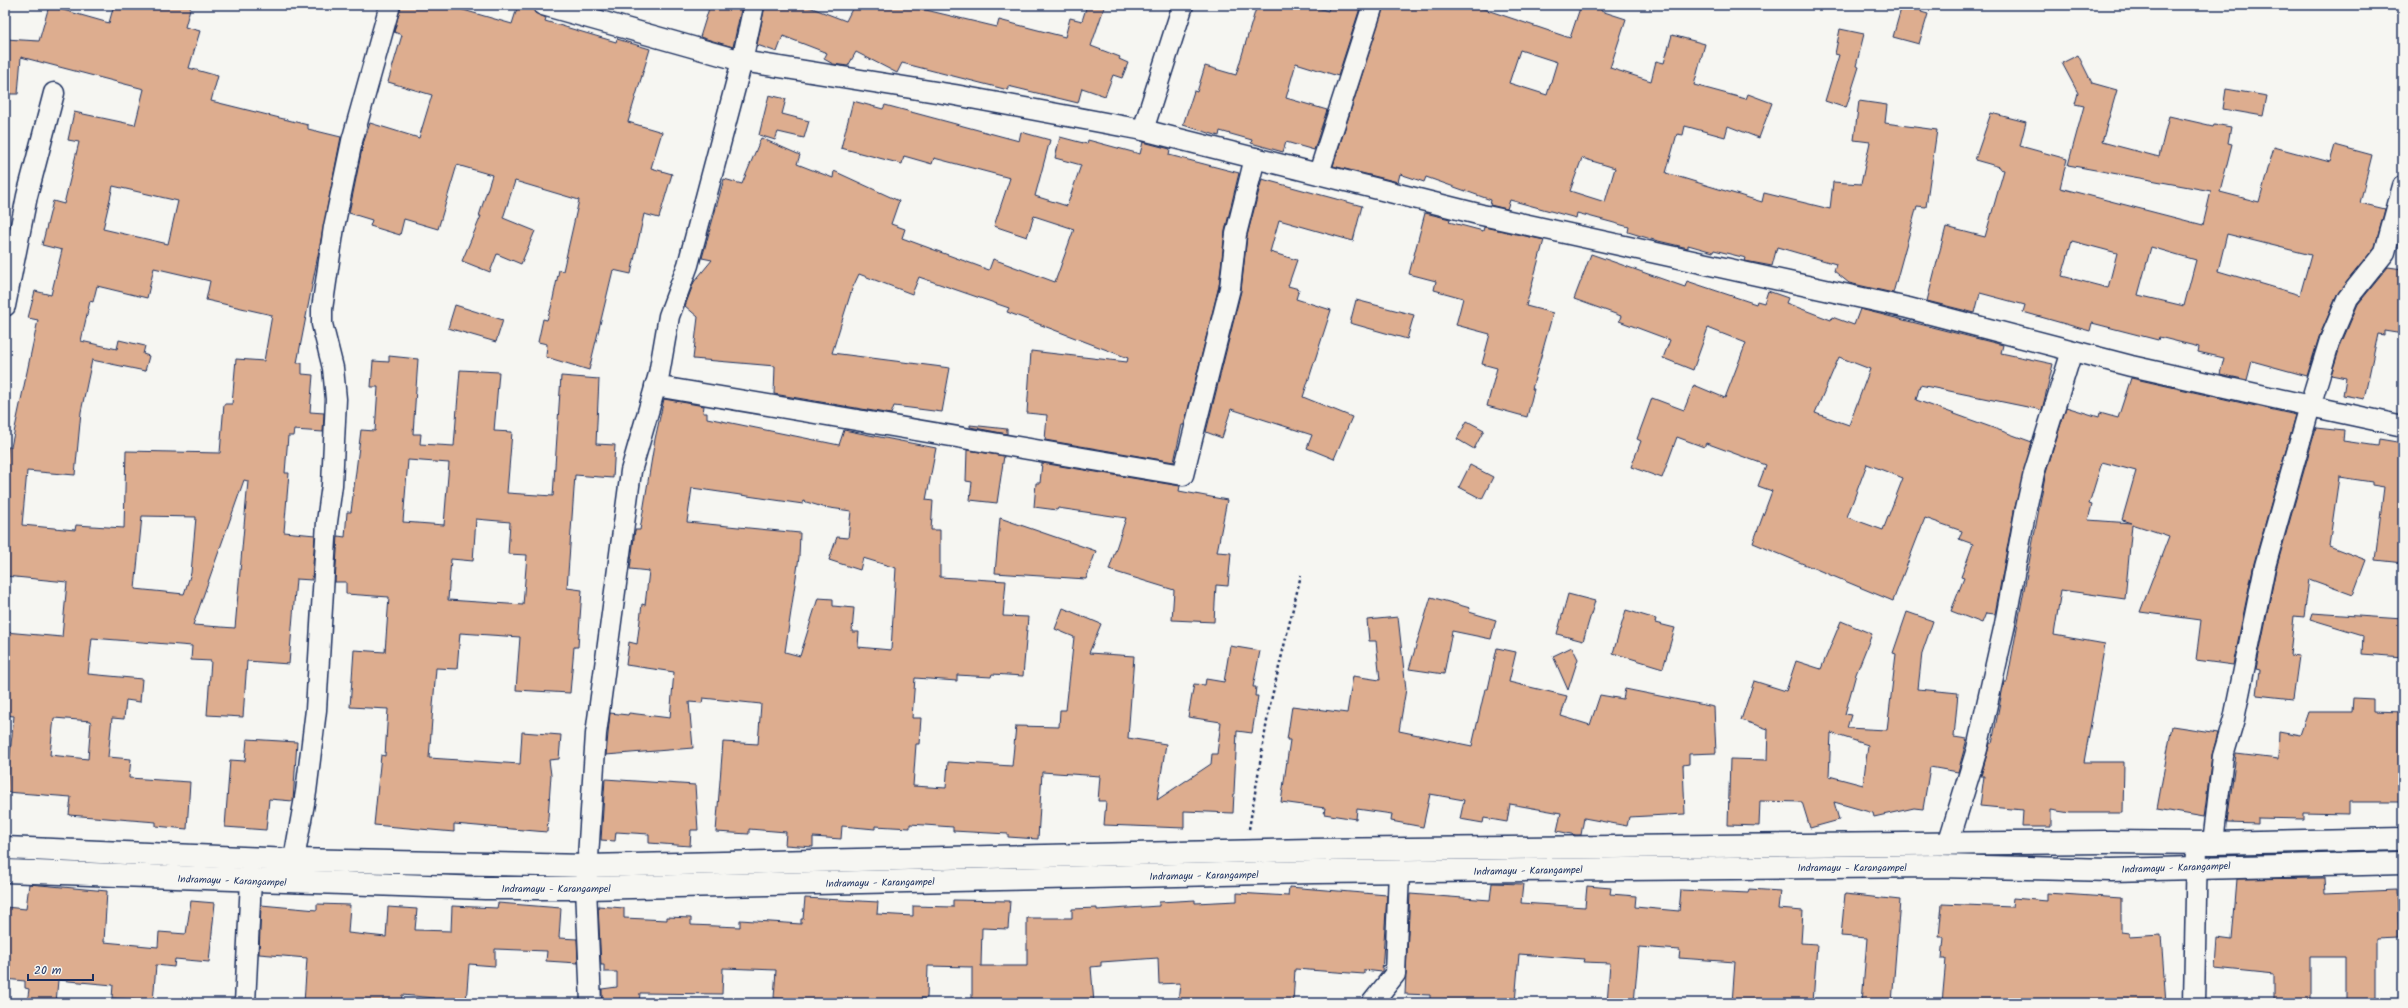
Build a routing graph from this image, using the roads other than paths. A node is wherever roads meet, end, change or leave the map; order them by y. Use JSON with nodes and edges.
{"nodes":[{"id":1,"x":390,"y":5,"type":"edge"},
{"id":2,"x":543,"y":5,"type":"edge"},
{"id":3,"x":754,"y":5,"type":"edge"},
{"id":4,"x":1183,"y":5,"type":"edge"},
{"id":5,"x":1373,"y":5,"type":"edge"},
{"id":6,"x":742,"y":61,"type":"junction"},
{"id":7,"x":54,"y":93,"type":"dead end"},
{"id":8,"x":1143,"y":130,"type":"junction"},
{"id":9,"x":1255,"y":158,"type":"junction"},
{"id":10,"x":1319,"y":173,"type":"junction"},
{"id":11,"x":2403,"y":186,"type":"edge"},
{"id":12,"x":5,"y":306,"type":"edge"},
{"id":13,"x":2072,"y":351,"type":"junction"},
{"id":14,"x":655,"y":386,"type":"junction"},
{"id":15,"x":2310,"y":406,"type":"junction"},
{"id":16,"x":2403,"y":426,"type":"edge"},
{"id":17,"x":2403,"y":839,"type":"edge"},
{"id":18,"x":2205,"y":843,"type":"junction"},
{"id":19,"x":1948,"y":844,"type":"junction"},
{"id":20,"x":1700,"y":846,"type":"junction"},
{"id":21,"x":5,"y":848,"type":"edge"},
{"id":22,"x":1384,"y":850,"type":"junction"},
{"id":23,"x":293,"y":860,"type":"junction"},
{"id":24,"x":2403,"y":863,"type":"edge"},
{"id":25,"x":587,"y":866,"type":"junction"},
{"id":26,"x":2196,"y":866,"type":"junction"},
{"id":27,"x":1699,"y":868,"type":"junction"},
{"id":28,"x":5,"y":871,"type":"edge"},
{"id":29,"x":1390,"y":871,"type":"junction"},
{"id":30,"x":251,"y":880,"type":"junction"},
{"id":31,"x":290,"y":882,"type":"junction"},
{"id":32,"x":586,"y":888,"type":"junction"},
{"id":33,"x":245,"y":1003,"type":"edge"},
{"id":34,"x":591,"y":1003,"type":"edge"},
{"id":35,"x":1372,"y":1003,"type":"edge"},
{"id":36,"x":2194,"y":1003,"type":"edge"}],
"edges":[{"from":1,"to":23,"type":"street"},
{"from":2,"to":6,"type":"street"},
{"from":3,"to":6,"type":"street"},
{"from":4,"to":8,"type":"street"},
{"from":5,"to":10,"type":"street"},
{"from":6,"to":8,"type":"street"},
{"from":6,"to":14,"type":"street"},
{"from":7,"to":12,"type":"street"},
{"from":8,"to":9,"type":"street"},
{"from":9,"to":10,"type":"street"},
{"from":9,"to":14,"type":"street"},
{"from":10,"to":13,"type":"street"},
{"from":11,"to":15,"type":"street"},
{"from":13,"to":15,"type":"street"},
{"from":13,"to":19,"type":"street"},
{"from":14,"to":25,"type":"street"},
{"from":15,"to":16,"type":"street"},
{"from":15,"to":18,"type":"street"},
{"from":17,"to":18,"type":"main road"},
{"from":18,"to":19,"type":"main road"},
{"from":18,"to":26,"type":"street"},
{"from":19,"to":20,"type":"main road"},
{"from":20,"to":22,"type":"main road"},
{"from":20,"to":27,"type":"main road"},
{"from":21,"to":23,"type":"main road"},
{"from":22,"to":25,"type":"main road"},
{"from":22,"to":29,"type":"main road"},
{"from":23,"to":25,"type":"main road"},
{"from":23,"to":31,"type":"street"},
{"from":24,"to":26,"type":"main road","name":"Indramayu - Karangampel"},
{"from":25,"to":32,"type":"street"},
{"from":26,"to":27,"type":"main road","name":"Indramayu - Karangampel"},
{"from":26,"to":36,"type":"street"},
{"from":27,"to":29,"type":"main road","name":"Indramayu - Karangampel"},
{"from":28,"to":30,"type":"main road","name":"Indramayu - Karangampel"},
{"from":29,"to":32,"type":"main road","name":"Indramayu - Karangampel"},
{"from":29,"to":35,"type":"street"},
{"from":30,"to":31,"type":"main road","name":"Indramayu - Karangampel"},
{"from":30,"to":33,"type":"street"},
{"from":31,"to":32,"type":"main road","name":"Indramayu - Karangampel"},
{"from":32,"to":34,"type":"street"}]}
